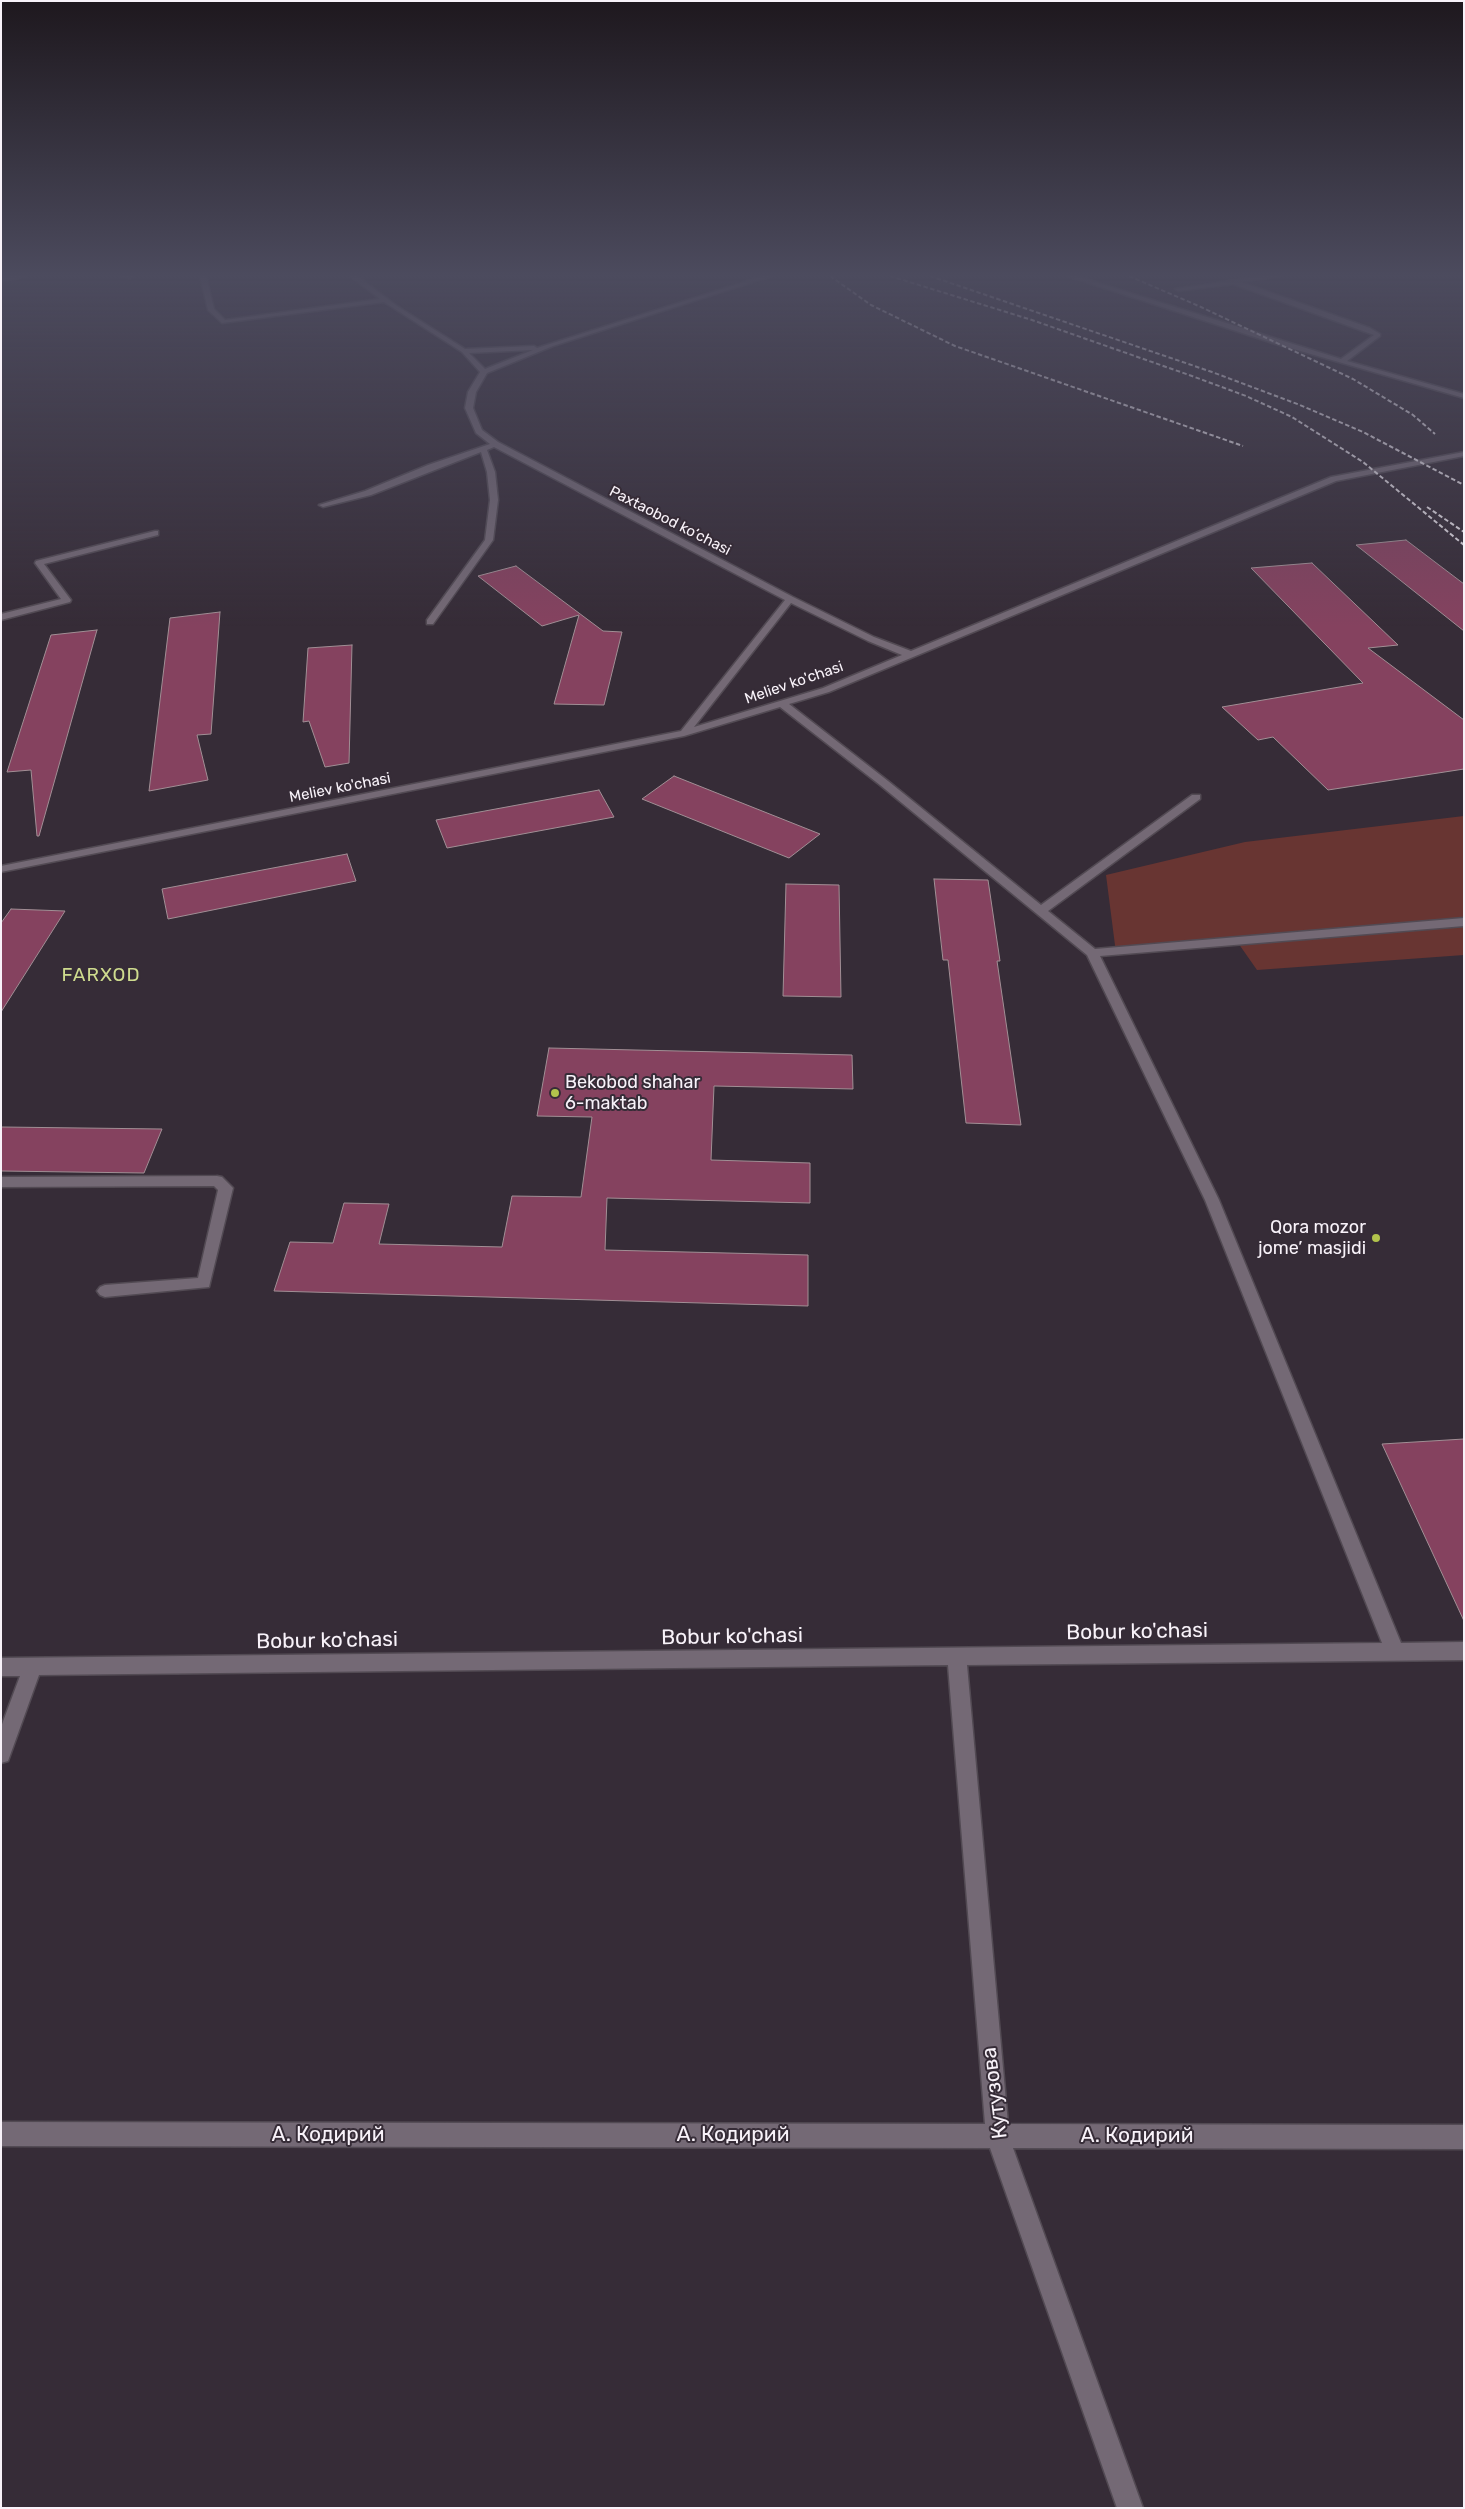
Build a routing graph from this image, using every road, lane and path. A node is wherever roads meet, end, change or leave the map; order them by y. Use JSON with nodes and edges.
{"nodes":[{"id":1,"x":472,"y":393,"type":"edge"},
{"id":2,"x":495,"y":444,"type":"junction"},
{"id":3,"x":483,"y":448,"type":"junction"},
{"id":4,"x":1464,"y":454,"type":"edge"},
{"id":5,"x":323,"y":506,"type":"dead end"},
{"id":6,"x":155,"y":533,"type":"dead end"},
{"id":7,"x":790,"y":599,"type":"junction"},
{"id":8,"x":1,"y":618,"type":"edge"},
{"id":9,"x":430,"y":622,"type":"dead end"},
{"id":10,"x":911,"y":655,"type":"junction"},
{"id":11,"x":783,"y":705,"type":"junction"},
{"id":12,"x":684,"y":733,"type":"junction"},
{"id":13,"x":1196,"y":797,"type":"dead end"},
{"id":14,"x":1,"y":869,"type":"edge"},
{"id":15,"x":1041,"y":911,"type":"junction"},
{"id":16,"x":1464,"y":922,"type":"edge"},
{"id":17,"x":1092,"y":953,"type":"junction"},
{"id":18,"x":1,"y":1182,"type":"edge"},
{"id":19,"x":105,"y":1291,"type":"dead end"},
{"id":20,"x":1464,"y":1651,"type":"edge"},
{"id":21,"x":1395,"y":1652,"type":"junction"},
{"id":22,"x":957,"y":1657,"type":"junction"},
{"id":23,"x":33,"y":1666,"type":"junction"},
{"id":24,"x":1,"y":1667,"type":"edge"},
{"id":25,"x":1,"y":1754,"type":"edge"},
{"id":26,"x":1,"y":2134,"type":"edge"},
{"id":27,"x":997,"y":2136,"type":"junction"},
{"id":28,"x":1464,"y":2137,"type":"edge"},
{"id":29,"x":1130,"y":2508,"type":"edge"}],
"edges":[{"from":1,"to":2,"type":"street","name":"Paxtaobod ko‘chasi"},
{"from":2,"to":3,"type":"street"},
{"from":2,"to":7,"type":"street","name":"Paxtaobod ko‘chasi"},
{"from":3,"to":5,"type":"street"},
{"from":3,"to":9,"type":"street"},
{"from":4,"to":10,"type":"street","name":"Meliev ko'chasi"},
{"from":6,"to":8,"type":"street"},
{"from":7,"to":10,"type":"street","name":"Paxtaobod ko‘chasi"},
{"from":7,"to":12,"type":"street","name":"Meliev ko'chasi"},
{"from":10,"to":11,"type":"street","name":"Meliev ko'chasi"},
{"from":11,"to":12,"type":"street","name":"Meliev ko'chasi"},
{"from":11,"to":15,"type":"street"},
{"from":12,"to":14,"type":"street","name":"Meliev ko'chasi"},
{"from":13,"to":15,"type":"street"},
{"from":15,"to":17,"type":"street"},
{"from":16,"to":17,"type":"street"},
{"from":17,"to":21,"type":"street"},
{"from":18,"to":19,"type":"street"},
{"from":20,"to":21,"type":"street","name":"Bobur ko'chasi"},
{"from":21,"to":22,"type":"street","name":"Bobur ko'chasi"},
{"from":22,"to":23,"type":"street","name":"Bobur ko'chasi"},
{"from":22,"to":27,"type":"street","name":"Кутузова"},
{"from":23,"to":24,"type":"street","name":"Bobur ko'chasi"},
{"from":23,"to":25,"type":"street"},
{"from":26,"to":27,"type":"street","name":"А. Кодирий"},
{"from":27,"to":28,"type":"street","name":"А. Кодирий"},
{"from":27,"to":29,"type":"street","name":"Кутузова"}]}
